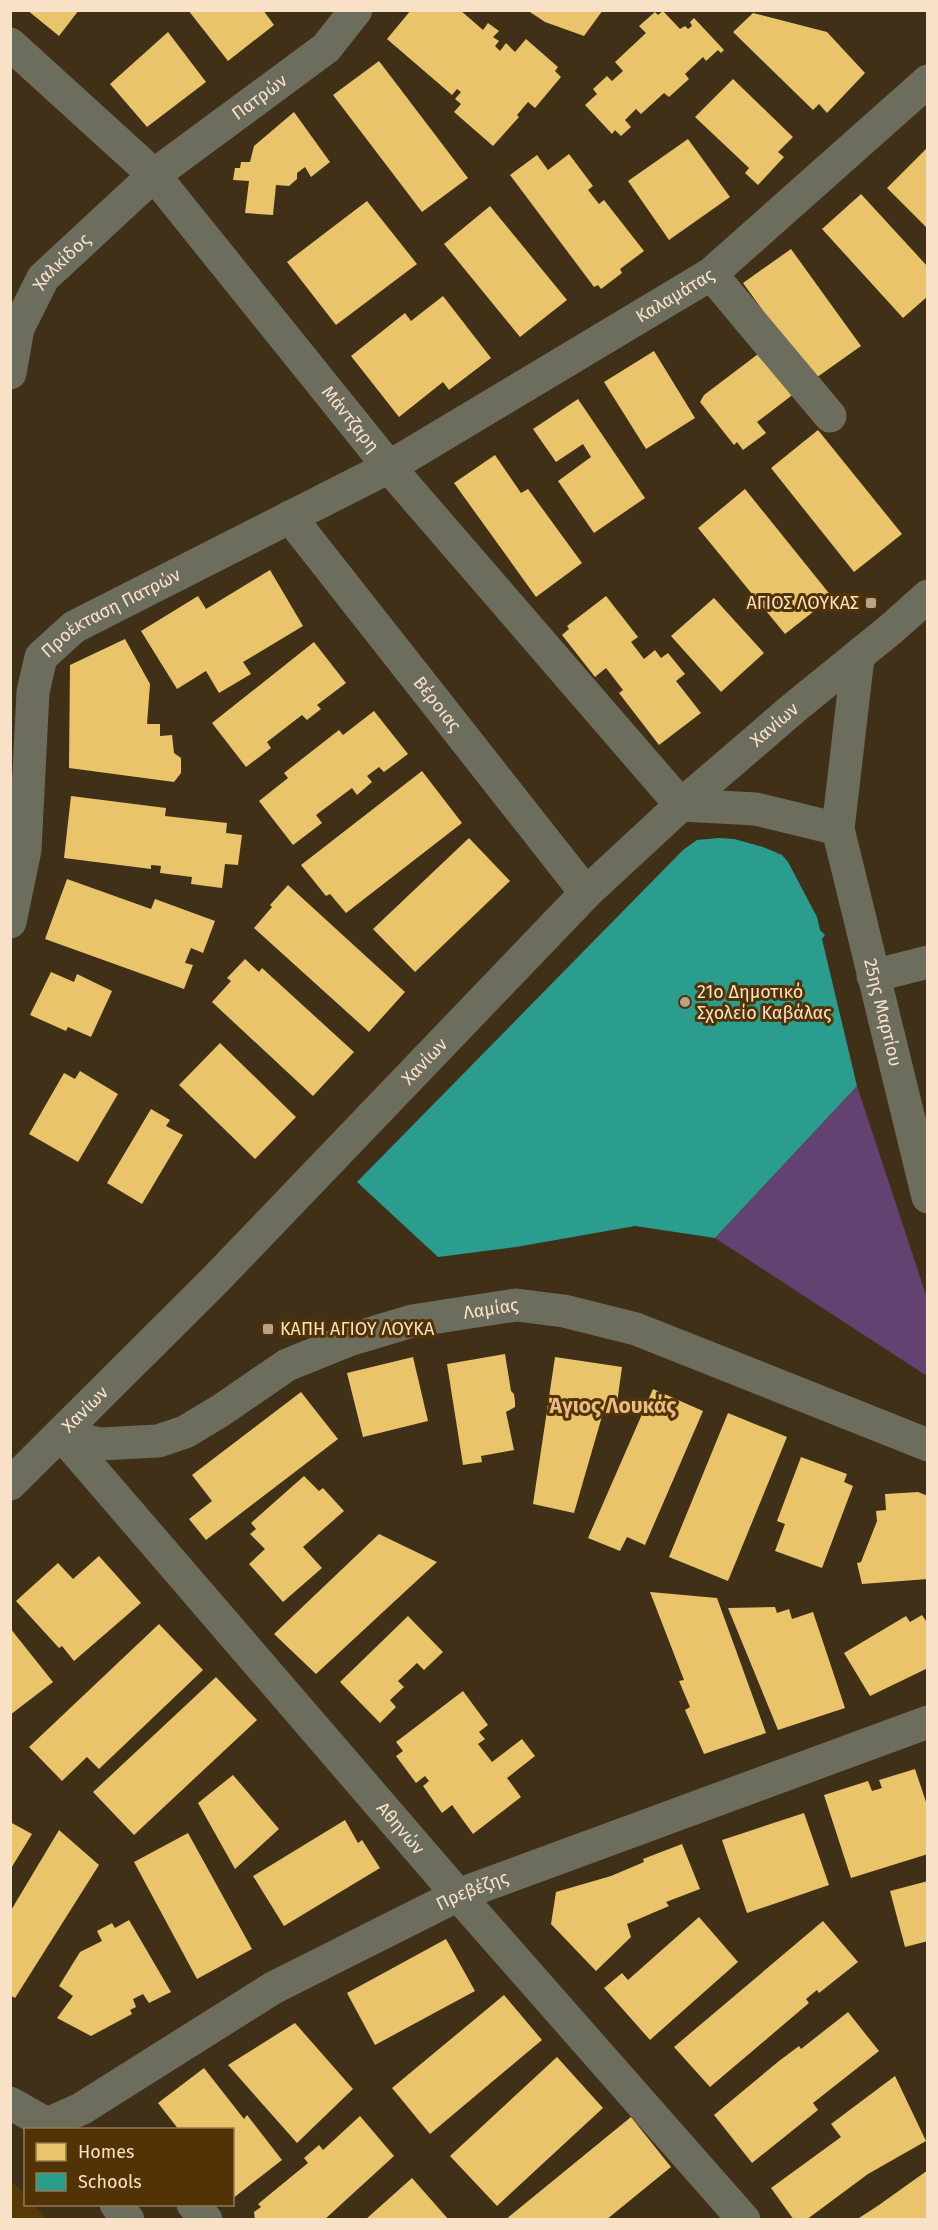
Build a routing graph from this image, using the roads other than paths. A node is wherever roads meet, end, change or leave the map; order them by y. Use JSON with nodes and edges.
{"nodes":[{"id":1,"x":356,"y":10,"type":"edge"},
{"id":2,"x":10,"y":44,"type":"edge"},
{"id":3,"x":925,"y":90,"type":"edge"},
{"id":4,"x":154,"y":175,"type":"junction"},
{"id":5,"x":711,"y":274,"type":"junction"},
{"id":6,"x":10,"y":372,"type":"edge"},
{"id":7,"x":830,"y":416,"type":"dead end"},
{"id":8,"x":389,"y":467,"type":"junction"},
{"id":9,"x":290,"y":517,"type":"junction"},
{"id":10,"x":927,"y":596,"type":"edge"},
{"id":11,"x":858,"y":657,"type":"junction"},
{"id":12,"x":681,"y":805,"type":"junction"},
{"id":13,"x":838,"y":829,"type":"junction"},
{"id":14,"x":586,"y":893,"type":"junction"},
{"id":15,"x":10,"y":922,"type":"edge"},
{"id":16,"x":927,"y":962,"type":"edge"},
{"id":17,"x":873,"y":976,"type":"junction"},
{"id":18,"x":927,"y":1197,"type":"edge"},
{"id":19,"x":62,"y":1435,"type":"junction"},
{"id":20,"x":927,"y":1445,"type":"edge"},
{"id":21,"x":10,"y":1484,"type":"edge"},
{"id":22,"x":927,"y":1722,"type":"edge"},
{"id":23,"x":458,"y":1895,"type":"junction"},
{"id":24,"x":10,"y":2103,"type":"edge"},
{"id":25,"x":50,"y":2127,"type":"edge"},
{"id":26,"x":117,"y":2206,"type":"edge"},
{"id":27,"x":194,"y":2206,"type":"edge"},
{"id":28,"x":128,"y":2220,"type":"edge"},
{"id":29,"x":206,"y":2220,"type":"edge"},
{"id":30,"x":744,"y":2220,"type":"edge"}],
"edges":[{"from":1,"to":4,"type":"street","name":"Πατρών"},
{"from":2,"to":4,"type":"street","name":"Μάντζαρη"},
{"from":3,"to":5,"type":"street","name":"Καλαμάτας"},
{"from":4,"to":6,"type":"street","name":"Χαλκίδος"},
{"from":4,"to":8,"type":"street","name":"Μάντζαρη"},
{"from":5,"to":7,"type":"street"},
{"from":5,"to":8,"type":"street","name":"Καλαμάτας"},
{"from":8,"to":9,"type":"street","name":"Προέκταση Πατρών"},
{"from":8,"to":12,"type":"street","name":"Μάντζαρη"},
{"from":9,"to":14,"type":"street","name":"Βέροιας"},
{"from":9,"to":15,"type":"street","name":"Προέκταση Πατρών"},
{"from":10,"to":11,"type":"street"},
{"from":11,"to":12,"type":"street","name":"Χανίων"},
{"from":11,"to":13,"type":"street","name":"25ης Μαρτίου"},
{"from":12,"to":13,"type":"street"},
{"from":12,"to":14,"type":"street","name":"Χανίων"},
{"from":13,"to":17,"type":"street","name":"25ης Μαρτίου"},
{"from":14,"to":19,"type":"street","name":"Χανίων"},
{"from":16,"to":17,"type":"street"},
{"from":17,"to":18,"type":"street","name":"25ης Μαρτίου"},
{"from":19,"to":20,"type":"street","name":"Λαμίας"},
{"from":19,"to":21,"type":"street","name":"Χανίων"},
{"from":19,"to":23,"type":"street","name":"Αθηνών"},
{"from":22,"to":23,"type":"street","name":"Πρεβέζης"},
{"from":23,"to":25,"type":"street","name":"Πρεβέζης"},
{"from":23,"to":30,"type":"street","name":"Αθηνών"},
{"from":24,"to":25,"type":"street","name":"Πρεβέζης"},
{"from":26,"to":28,"type":"street"},
{"from":27,"to":29,"type":"street"}]}
